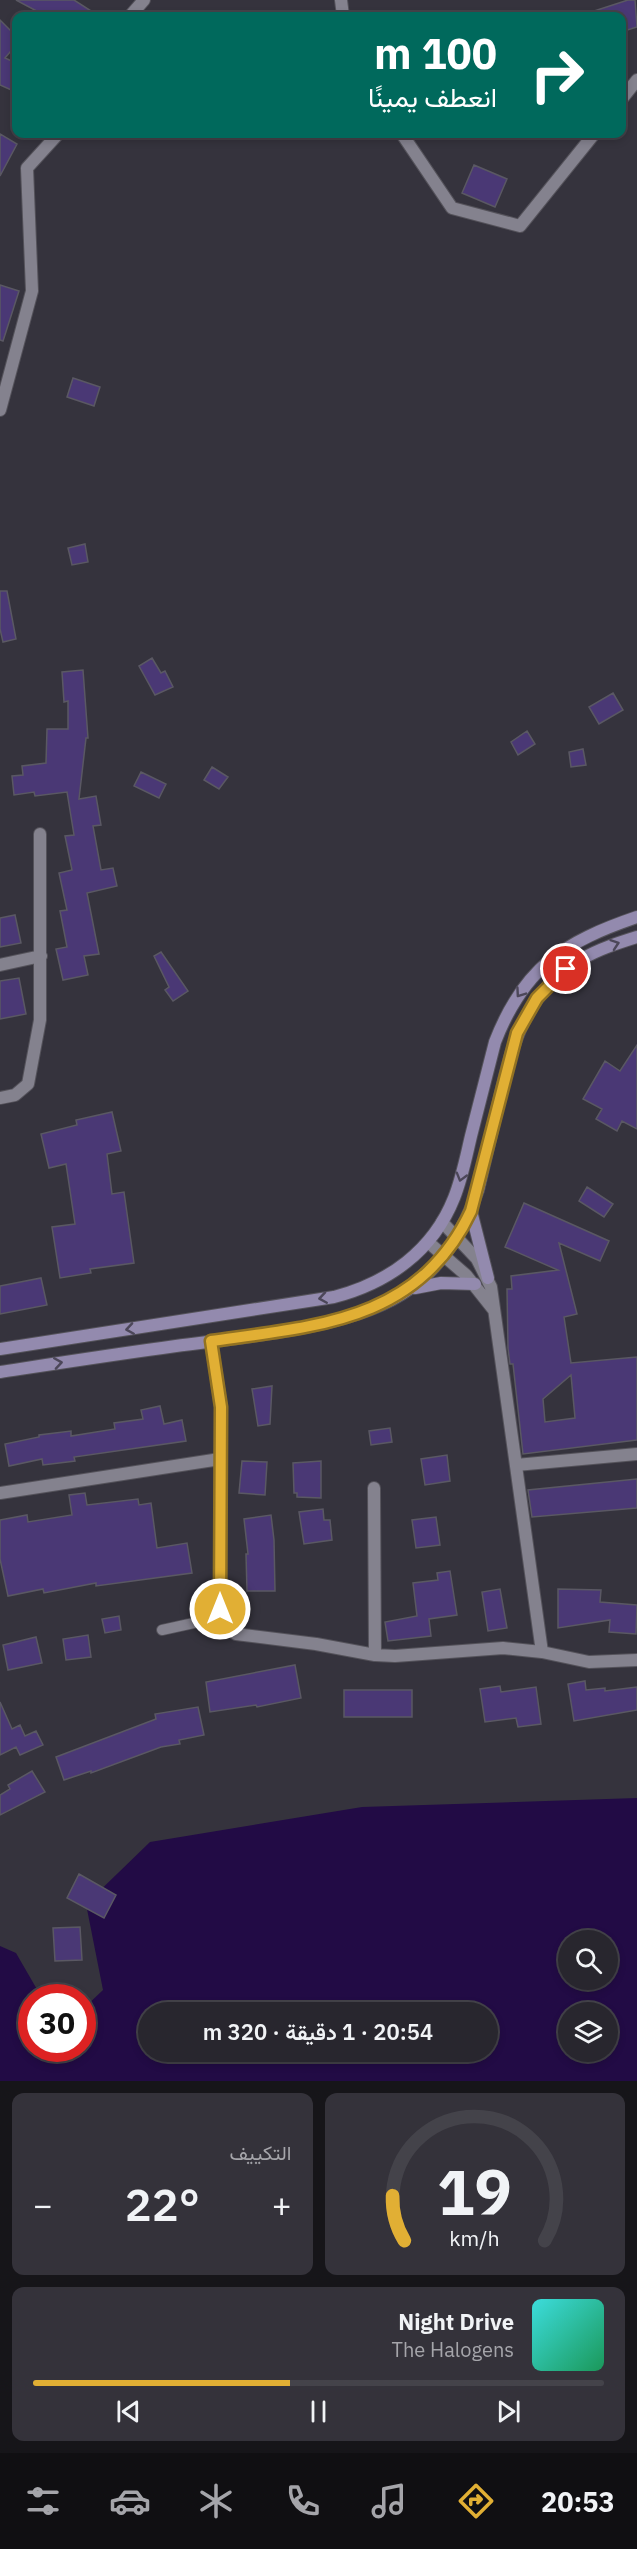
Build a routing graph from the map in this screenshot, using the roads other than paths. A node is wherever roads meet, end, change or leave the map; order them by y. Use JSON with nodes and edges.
{"nodes":[{"id":1,"x":144,"y":0,"type":"edge"},
{"id":2,"x":134,"y":12,"type":"edge"},
{"id":3,"x":637,"y":80,"type":"edge"},
{"id":4,"x":626,"y":94,"type":"edge"},
{"id":5,"x":54,"y":138,"type":"edge"},
{"id":6,"x":405,"y":138,"type":"edge"},
{"id":7,"x":591,"y":138,"type":"edge"},
{"id":8,"x":0,"y":410,"type":"edge"},
{"id":9,"x":40,"y":834,"type":"dead end"},
{"id":10,"x":637,"y":917,"type":"edge"},
{"id":11,"x":637,"y":937,"type":"edge"},
{"id":12,"x":41,"y":956,"type":"junction"},
{"id":13,"x":0,"y":964,"type":"edge"},
{"id":14,"x":0,"y":1098,"type":"edge"},
{"id":15,"x":471,"y":1211,"type":"junction"},
{"id":16,"x":442,"y":1222,"type":"junction"},
{"id":17,"x":458,"y":1237,"type":"junction"},
{"id":18,"x":428,"y":1242,"type":"junction"},
{"id":19,"x":444,"y":1256,"type":"junction"},
{"id":20,"x":488,"y":1278,"type":"junction"},
{"id":21,"x":475,"y":1284,"type":"junction"},
{"id":22,"x":408,"y":1290,"type":"junction"},
{"id":23,"x":496,"y":1313,"type":"junction"},
{"id":24,"x":211,"y":1341,"type":"junction"},
{"id":25,"x":0,"y":1349,"type":"edge"},
{"id":26,"x":0,"y":1372,"type":"edge"},
{"id":27,"x":637,"y":1454,"type":"edge"},
{"id":28,"x":220,"y":1459,"type":"junction"},
{"id":29,"x":516,"y":1465,"type":"junction"},
{"id":30,"x":374,"y":1488,"type":"dead end"},
{"id":31,"x":0,"y":1493,"type":"edge"},
{"id":32,"x":221,"y":1617,"type":"junction"},
{"id":33,"x":162,"y":1630,"type":"dead end"},
{"id":34,"x":542,"y":1652,"type":"junction"},
{"id":35,"x":375,"y":1655,"type":"junction"},
{"id":36,"x":637,"y":1660,"type":"edge"}],
"edges":[{"from":1,"to":2,"type":"street"},
{"from":3,"to":4,"type":"street"},
{"from":5,"to":8,"type":"street"},
{"from":6,"to":7,"type":"street"},
{"from":9,"to":12,"type":"street"},
{"from":10,"to":16,"type":"main road","one_way":true},
{"from":15,"to":11,"type":"main road","one_way":true},
{"from":12,"to":13,"type":"street"},
{"from":12,"to":14,"type":"street"},
{"from":15,"to":17,"type":"main road"},
{"from":15,"to":20,"type":"main road"},
{"from":16,"to":17,"type":"street"},
{"from":16,"to":18,"type":"main road"},
{"from":17,"to":19,"type":"main road"},
{"from":17,"to":20,"type":"street"},
{"from":18,"to":19,"type":"street"},
{"from":18,"to":25,"type":"main road","one_way":true},
{"from":19,"to":21,"type":"street"},
{"from":19,"to":22,"type":"main road"},
{"from":20,"to":23,"type":"street"},
{"from":21,"to":22,"type":"main road"},
{"from":21,"to":23,"type":"street"},
{"from":22,"to":24,"type":"main road"},
{"from":23,"to":29,"type":"street"},
{"from":26,"to":24,"type":"main road","one_way":true},
{"from":24,"to":28,"type":"street"},
{"from":27,"to":29,"type":"street"},
{"from":28,"to":31,"type":"street"},
{"from":28,"to":32,"type":"street"},
{"from":29,"to":34,"type":"street"},
{"from":30,"to":35,"type":"street"},
{"from":32,"to":33,"type":"lane"},
{"from":32,"to":35,"type":"street"},
{"from":34,"to":35,"type":"street"},
{"from":34,"to":36,"type":"street"}]}
